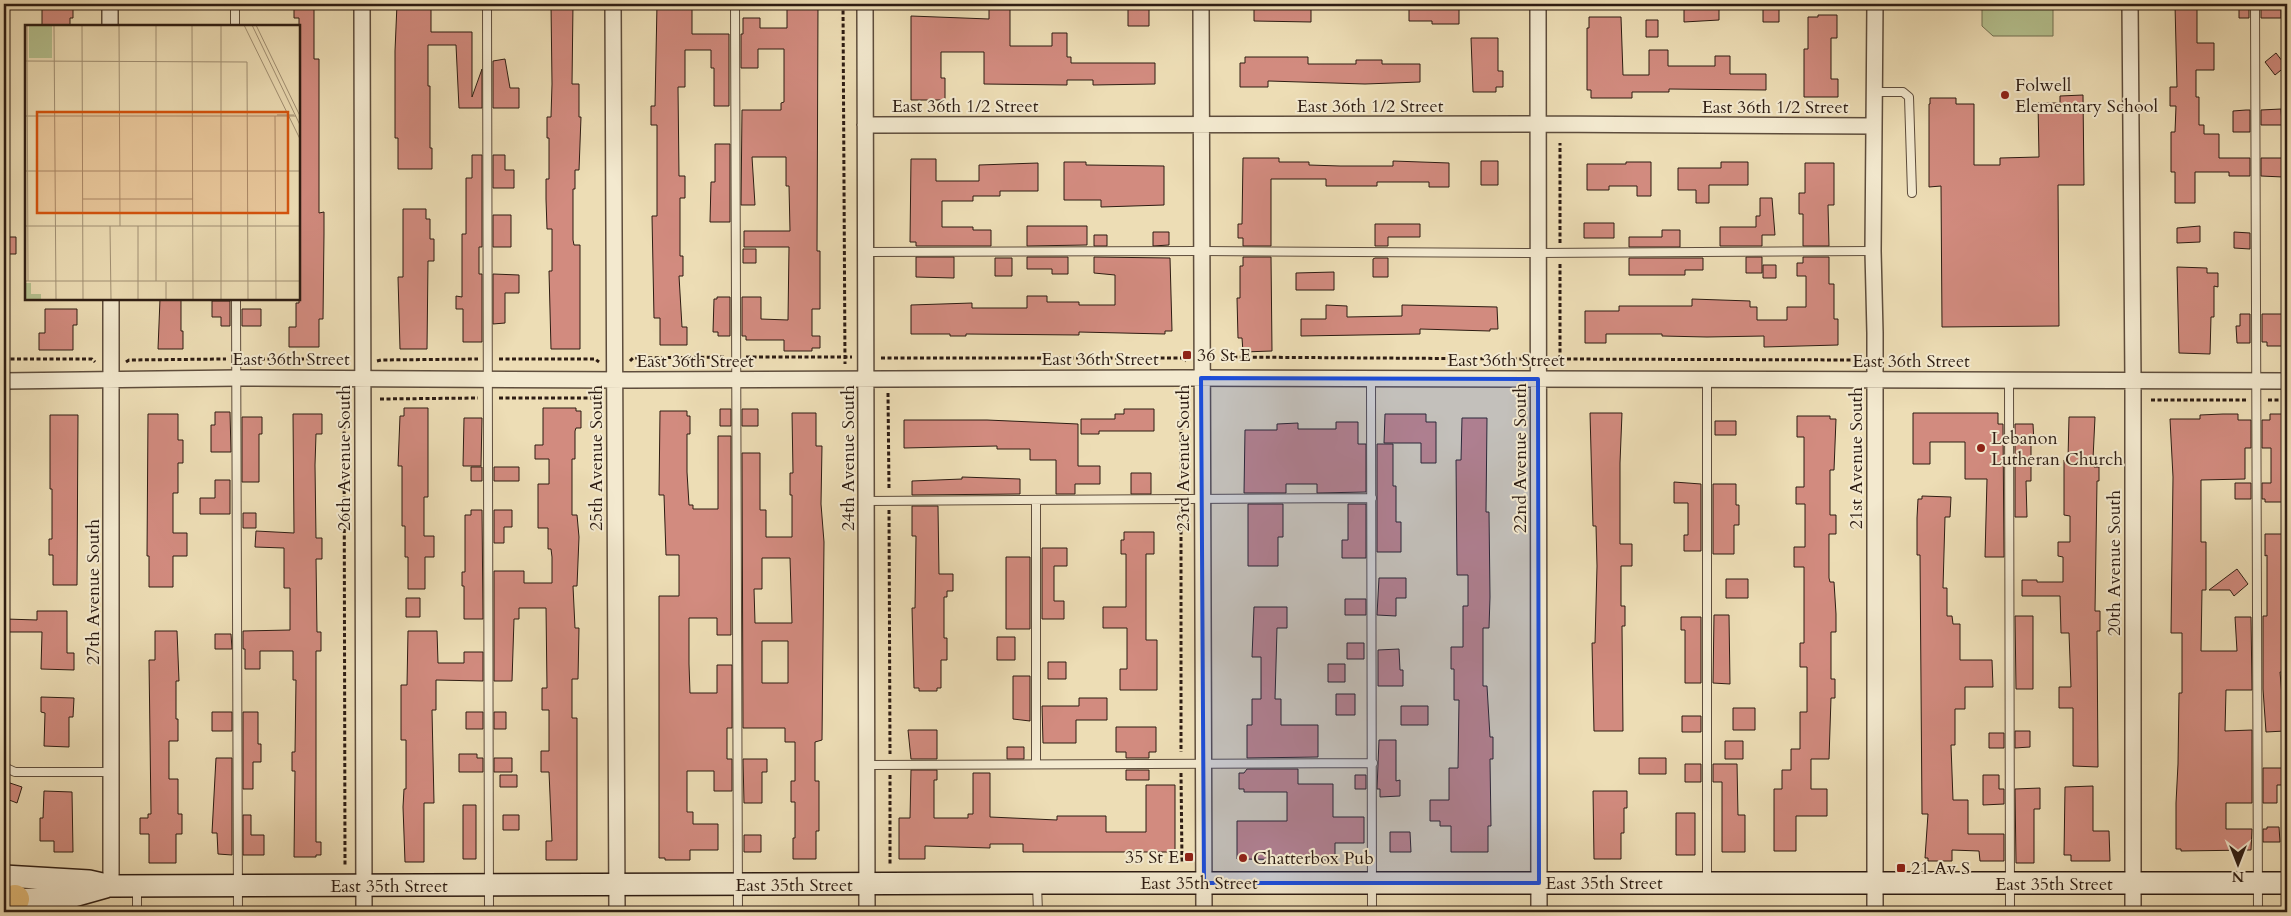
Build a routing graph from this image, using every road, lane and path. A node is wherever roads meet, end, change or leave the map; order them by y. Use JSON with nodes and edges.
{"nodes":[{"id":1,"x":110,"y":4,"type":"edge"},
{"id":2,"x":235,"y":4,"type":"edge"},
{"id":3,"x":362,"y":4,"type":"edge"},
{"id":4,"x":487,"y":4,"type":"edge"},
{"id":5,"x":613,"y":4,"type":"edge"},
{"id":6,"x":735,"y":4,"type":"edge"},
{"id":7,"x":843,"y":4,"type":"edge"},
{"id":8,"x":865,"y":4,"type":"edge"},
{"id":9,"x":1201,"y":4,"type":"edge"},
{"id":10,"x":1538,"y":4,"type":"edge"},
{"id":11,"x":1875,"y":4,"type":"edge"},
{"id":12,"x":2130,"y":4,"type":"edge"},
{"id":13,"x":2255,"y":4,"type":"edge"},
{"id":14,"x":110,"y":25,"type":"edge"},
{"id":15,"x":235,"y":25,"type":"edge"},
{"id":16,"x":1874,"y":92,"type":"junction"},
{"id":17,"x":1538,"y":124,"type":"junction"},
{"id":18,"x":865,"y":125,"type":"junction"},
{"id":19,"x":1203,"y":125,"type":"junction"},
{"id":20,"x":1874,"y":126,"type":"junction"},
{"id":21,"x":1912,"y":194,"type":"dead end"},
{"id":22,"x":1873,"y":250,"type":"junction"},
{"id":23,"x":1201,"y":251,"type":"junction"},
{"id":24,"x":866,"y":252,"type":"junction"},
{"id":25,"x":1538,"y":253,"type":"junction"},
{"id":26,"x":111,"y":300,"type":"edge"},
{"id":27,"x":236,"y":300,"type":"edge"},
{"id":28,"x":878,"y":358,"type":"dead end"},
{"id":29,"x":1526,"y":358,"type":"dead end"},
{"id":30,"x":1550,"y":358,"type":"dead end"},
{"id":31,"x":4,"y":359,"type":"edge"},
{"id":32,"x":1861,"y":360,"type":"dead end"},
{"id":33,"x":1186,"y":361,"type":"dead end"},
{"id":34,"x":1222,"y":361,"type":"dead end"},
{"id":35,"x":95,"y":363,"type":"dead end"},
{"id":36,"x":844,"y":365,"type":"dead end"},
{"id":37,"x":237,"y":378,"type":"junction"},
{"id":38,"x":362,"y":378,"type":"junction"},
{"id":39,"x":1201,"y":378,"type":"junction"},
{"id":40,"x":1371,"y":378,"type":"junction"},
{"id":41,"x":488,"y":379,"type":"junction"},
{"id":42,"x":735,"y":379,"type":"junction"},
{"id":43,"x":867,"y":379,"type":"junction"},
{"id":44,"x":1538,"y":379,"type":"junction"},
{"id":45,"x":1707,"y":379,"type":"junction"},
{"id":46,"x":1874,"y":379,"type":"junction"},
{"id":47,"x":111,"y":380,"type":"junction"},
{"id":48,"x":614,"y":380,"type":"junction"},
{"id":49,"x":4,"y":381,"type":"edge"},
{"id":50,"x":2009,"y":381,"type":"junction"},
{"id":51,"x":2133,"y":381,"type":"junction"},
{"id":52,"x":2256,"y":381,"type":"junction"},
{"id":53,"x":2287,"y":381,"type":"edge"},
{"id":54,"x":888,"y":390,"type":"dead end"},
{"id":55,"x":1181,"y":393,"type":"dead end"},
{"id":56,"x":344,"y":398,"type":"dead end"},
{"id":57,"x":2151,"y":400,"type":"dead end"},
{"id":58,"x":2256,"y":400,"type":"junction"},
{"id":59,"x":2287,"y":400,"type":"edge"},
{"id":60,"x":1372,"y":498,"type":"junction"},
{"id":61,"x":1202,"y":499,"type":"junction"},
{"id":62,"x":1036,"y":500,"type":"junction"},
{"id":63,"x":1181,"y":500,"type":"junction"},
{"id":64,"x":889,"y":501,"type":"junction"},
{"id":65,"x":867,"y":502,"type":"junction"},
{"id":66,"x":1181,"y":763,"type":"junction"},
{"id":67,"x":1203,"y":763,"type":"junction"},
{"id":68,"x":1372,"y":763,"type":"junction"},
{"id":69,"x":1036,"y":764,"type":"junction"},
{"id":70,"x":867,"y":765,"type":"junction"},
{"id":71,"x":890,"y":765,"type":"junction"},
{"id":72,"x":4,"y":767,"type":"edge"},
{"id":73,"x":112,"y":772,"type":"junction"},
{"id":74,"x":1182,"y":862,"type":"dead end"},
{"id":75,"x":345,"y":866,"type":"dead end"},
{"id":76,"x":890,"y":866,"type":"dead end"},
{"id":77,"x":1038,"y":883,"type":"junction"},
{"id":78,"x":1204,"y":883,"type":"junction"},
{"id":79,"x":1372,"y":883,"type":"junction"},
{"id":80,"x":1539,"y":883,"type":"junction"},
{"id":81,"x":1707,"y":883,"type":"junction"},
{"id":82,"x":2258,"y":883,"type":"junction"},
{"id":83,"x":617,"y":884,"type":"junction"},
{"id":84,"x":867,"y":884,"type":"junction"},
{"id":85,"x":1876,"y":884,"type":"junction"},
{"id":86,"x":2010,"y":884,"type":"junction"},
{"id":87,"x":2133,"y":884,"type":"junction"},
{"id":88,"x":2287,"y":884,"type":"edge"},
{"id":89,"x":739,"y":885,"type":"junction"},
{"id":90,"x":111,"y":886,"type":"junction"},
{"id":91,"x":138,"y":886,"type":"junction"},
{"id":92,"x":238,"y":886,"type":"junction"},
{"id":93,"x":364,"y":886,"type":"junction"},
{"id":94,"x":489,"y":886,"type":"junction"},
{"id":95,"x":7,"y":895,"type":"edge"},
{"id":96,"x":138,"y":912,"type":"edge"},
{"id":97,"x":238,"y":912,"type":"edge"},
{"id":98,"x":364,"y":912,"type":"edge"},
{"id":99,"x":489,"y":912,"type":"edge"},
{"id":100,"x":617,"y":912,"type":"edge"},
{"id":101,"x":738,"y":912,"type":"edge"},
{"id":102,"x":867,"y":912,"type":"edge"},
{"id":103,"x":1038,"y":912,"type":"edge"},
{"id":104,"x":1204,"y":912,"type":"edge"},
{"id":105,"x":1372,"y":912,"type":"edge"},
{"id":106,"x":1539,"y":912,"type":"edge"},
{"id":107,"x":1875,"y":912,"type":"edge"},
{"id":108,"x":2010,"y":912,"type":"edge"},
{"id":109,"x":2133,"y":912,"type":"edge"},
{"id":110,"x":2258,"y":912,"type":"edge"}],
"edges":[{"from":1,"to":14,"type":"street"},
{"from":2,"to":15,"type":"lane"},
{"from":3,"to":38,"type":"street","name":"26th Avenue South"},
{"from":4,"to":41,"type":"lane"},
{"from":5,"to":48,"type":"street","name":"25th Avenue South"},
{"from":6,"to":42,"type":"lane"},
{"from":7,"to":36,"type":"path"},
{"from":8,"to":18,"type":"street","name":"24th Avenue South"},
{"from":9,"to":19,"type":"street","name":"23rd Avenue South"},
{"from":10,"to":17,"type":"street","name":"22nd Avenue South"},
{"from":11,"to":16,"type":"street","name":"21st Avenue South"},
{"from":12,"to":51,"type":"street","name":"20th Avenue South"},
{"from":13,"to":52,"type":"lane"},
{"from":16,"to":20,"type":"street","name":"21st Avenue South"},
{"from":16,"to":21,"type":"lane"},
{"from":17,"to":19,"type":"street","name":"East 36th 1/2 Street"},
{"from":17,"to":20,"type":"street","name":"East 36th 1/2 Street"},
{"from":17,"to":25,"type":"street","name":"22nd Avenue South"},
{"from":18,"to":19,"type":"street","name":"East 36th 1/2 Street"},
{"from":18,"to":24,"type":"street","name":"24th Avenue South"},
{"from":19,"to":23,"type":"street","name":"23rd Avenue South"},
{"from":20,"to":22,"type":"street","name":"21st Avenue South"},
{"from":22,"to":25,"type":"lane"},
{"from":22,"to":46,"type":"street","name":"21st Avenue South"},
{"from":23,"to":24,"type":"lane"},
{"from":23,"to":25,"type":"lane"},
{"from":23,"to":39,"type":"street","name":"23rd Avenue South"},
{"from":24,"to":43,"type":"street","name":"24th Avenue South"},
{"from":25,"to":44,"type":"street","name":"22nd Avenue South"},
{"from":26,"to":47,"type":"street","name":"27th Avenue South"},
{"from":27,"to":37,"type":"lane"},
{"from":28,"to":33,"type":"path"},
{"from":29,"to":34,"type":"path"},
{"from":30,"to":32,"type":"path"},
{"from":31,"to":35,"type":"path"},
{"from":37,"to":38,"type":"street","name":"East 36th Street"},
{"from":37,"to":47,"type":"street","name":"East 36th Street"},
{"from":37,"to":92,"type":"lane"},
{"from":38,"to":41,"type":"street","name":"East 36th Street"},
{"from":38,"to":93,"type":"street","name":"26th Avenue South"},
{"from":39,"to":40,"type":"street","name":"East 36th Street"},
{"from":39,"to":43,"type":"street","name":"East 36th Street"},
{"from":39,"to":61,"type":"street","name":"23rd Avenue South"},
{"from":40,"to":44,"type":"street","name":"East 36th Street"},
{"from":40,"to":60,"type":"lane"},
{"from":41,"to":48,"type":"street","name":"East 36th Street"},
{"from":41,"to":94,"type":"lane"},
{"from":42,"to":43,"type":"street","name":"East 36th Street"},
{"from":42,"to":48,"type":"street","name":"East 36th Street"},
{"from":42,"to":89,"type":"lane"},
{"from":43,"to":65,"type":"street","name":"24th Avenue South"},
{"from":44,"to":45,"type":"street","name":"East 36th Street"},
{"from":44,"to":80,"type":"street","name":"22nd Avenue South"},
{"from":45,"to":46,"type":"street","name":"East 36th Street"},
{"from":45,"to":81,"type":"lane"},
{"from":46,"to":50,"type":"street","name":"East 36th Street"},
{"from":46,"to":85,"type":"street","name":"21st Avenue South"},
{"from":47,"to":49,"type":"street","name":"East 36th Street"},
{"from":47,"to":73,"type":"street","name":"27th Avenue South"},
{"from":48,"to":83,"type":"street","name":"25th Avenue South"},
{"from":50,"to":51,"type":"street","name":"East 36th Street"},
{"from":50,"to":86,"type":"lane"},
{"from":51,"to":52,"type":"street","name":"East 36th Street"},
{"from":51,"to":87,"type":"street","name":"20th Avenue South"},
{"from":52,"to":53,"type":"street","name":"East 36th Street"},
{"from":52,"to":58,"type":"lane"},
{"from":54,"to":64,"type":"path"},
{"from":55,"to":63,"type":"path"},
{"from":56,"to":75,"type":"path"},
{"from":57,"to":58,"type":"path"},
{"from":58,"to":59,"type":"path"},
{"from":58,"to":82,"type":"lane"},
{"from":60,"to":61,"type":"lane"},
{"from":60,"to":68,"type":"lane"},
{"from":61,"to":63,"type":"lane"},
{"from":61,"to":67,"type":"street","name":"23rd Avenue South"},
{"from":62,"to":63,"type":"lane"},
{"from":62,"to":64,"type":"lane"},
{"from":62,"to":69,"type":"lane"},
{"from":63,"to":66,"type":"path"},
{"from":64,"to":65,"type":"lane"},
{"from":64,"to":71,"type":"path"},
{"from":65,"to":70,"type":"street","name":"24th Avenue South"},
{"from":66,"to":67,"type":"lane"},
{"from":66,"to":69,"type":"lane"},
{"from":66,"to":74,"type":"path"},
{"from":67,"to":68,"type":"lane"},
{"from":67,"to":78,"type":"street","name":"23rd Avenue South"},
{"from":68,"to":79,"type":"lane"},
{"from":69,"to":71,"type":"lane"},
{"from":70,"to":71,"type":"lane"},
{"from":70,"to":84,"type":"street","name":"24th Avenue South"},
{"from":71,"to":76,"type":"path"},
{"from":72,"to":73,"type":"lane"},
{"from":73,"to":90,"type":"street","name":"27th Avenue South"},
{"from":77,"to":78,"type":"street","name":"East 35th Street"},
{"from":77,"to":84,"type":"street","name":"East 35th Street"},
{"from":77,"to":103,"type":"lane"},
{"from":78,"to":79,"type":"street","name":"East 35th Street"},
{"from":78,"to":104,"type":"street","name":"23rd Avenue South"},
{"from":79,"to":80,"type":"street","name":"East 35th Street"},
{"from":79,"to":105,"type":"lane"},
{"from":80,"to":81,"type":"street","name":"East 35th Street"},
{"from":80,"to":106,"type":"street","name":"22nd Avenue South"},
{"from":81,"to":85,"type":"street","name":"East 35th Street"},
{"from":82,"to":87,"type":"street","name":"East 35th Street"},
{"from":82,"to":88,"type":"street","name":"East 35th Street"},
{"from":82,"to":110,"type":"lane"},
{"from":83,"to":89,"type":"street","name":"East 35th Street"},
{"from":83,"to":94,"type":"street","name":"East 35th Street"},
{"from":83,"to":100,"type":"street","name":"25th Avenue South"},
{"from":84,"to":89,"type":"street","name":"East 35th Street"},
{"from":84,"to":102,"type":"street","name":"24th Avenue South"},
{"from":85,"to":86,"type":"street","name":"East 35th Street"},
{"from":85,"to":107,"type":"street","name":"21st Avenue South"},
{"from":86,"to":87,"type":"street","name":"East 35th Street"},
{"from":86,"to":108,"type":"lane"},
{"from":87,"to":109,"type":"street","name":"20th Avenue South"},
{"from":89,"to":101,"type":"lane"},
{"from":90,"to":91,"type":"street","name":"East 35th Street"},
{"from":90,"to":95,"type":"street","name":"East 35th Street"},
{"from":91,"to":92,"type":"street","name":"East 35th Street"},
{"from":91,"to":96,"type":"lane"},
{"from":92,"to":93,"type":"street","name":"East 35th Street"},
{"from":92,"to":97,"type":"lane"},
{"from":93,"to":94,"type":"street","name":"East 35th Street"},
{"from":93,"to":98,"type":"street","name":"26th Avenue South"},
{"from":94,"to":99,"type":"lane"}]}
